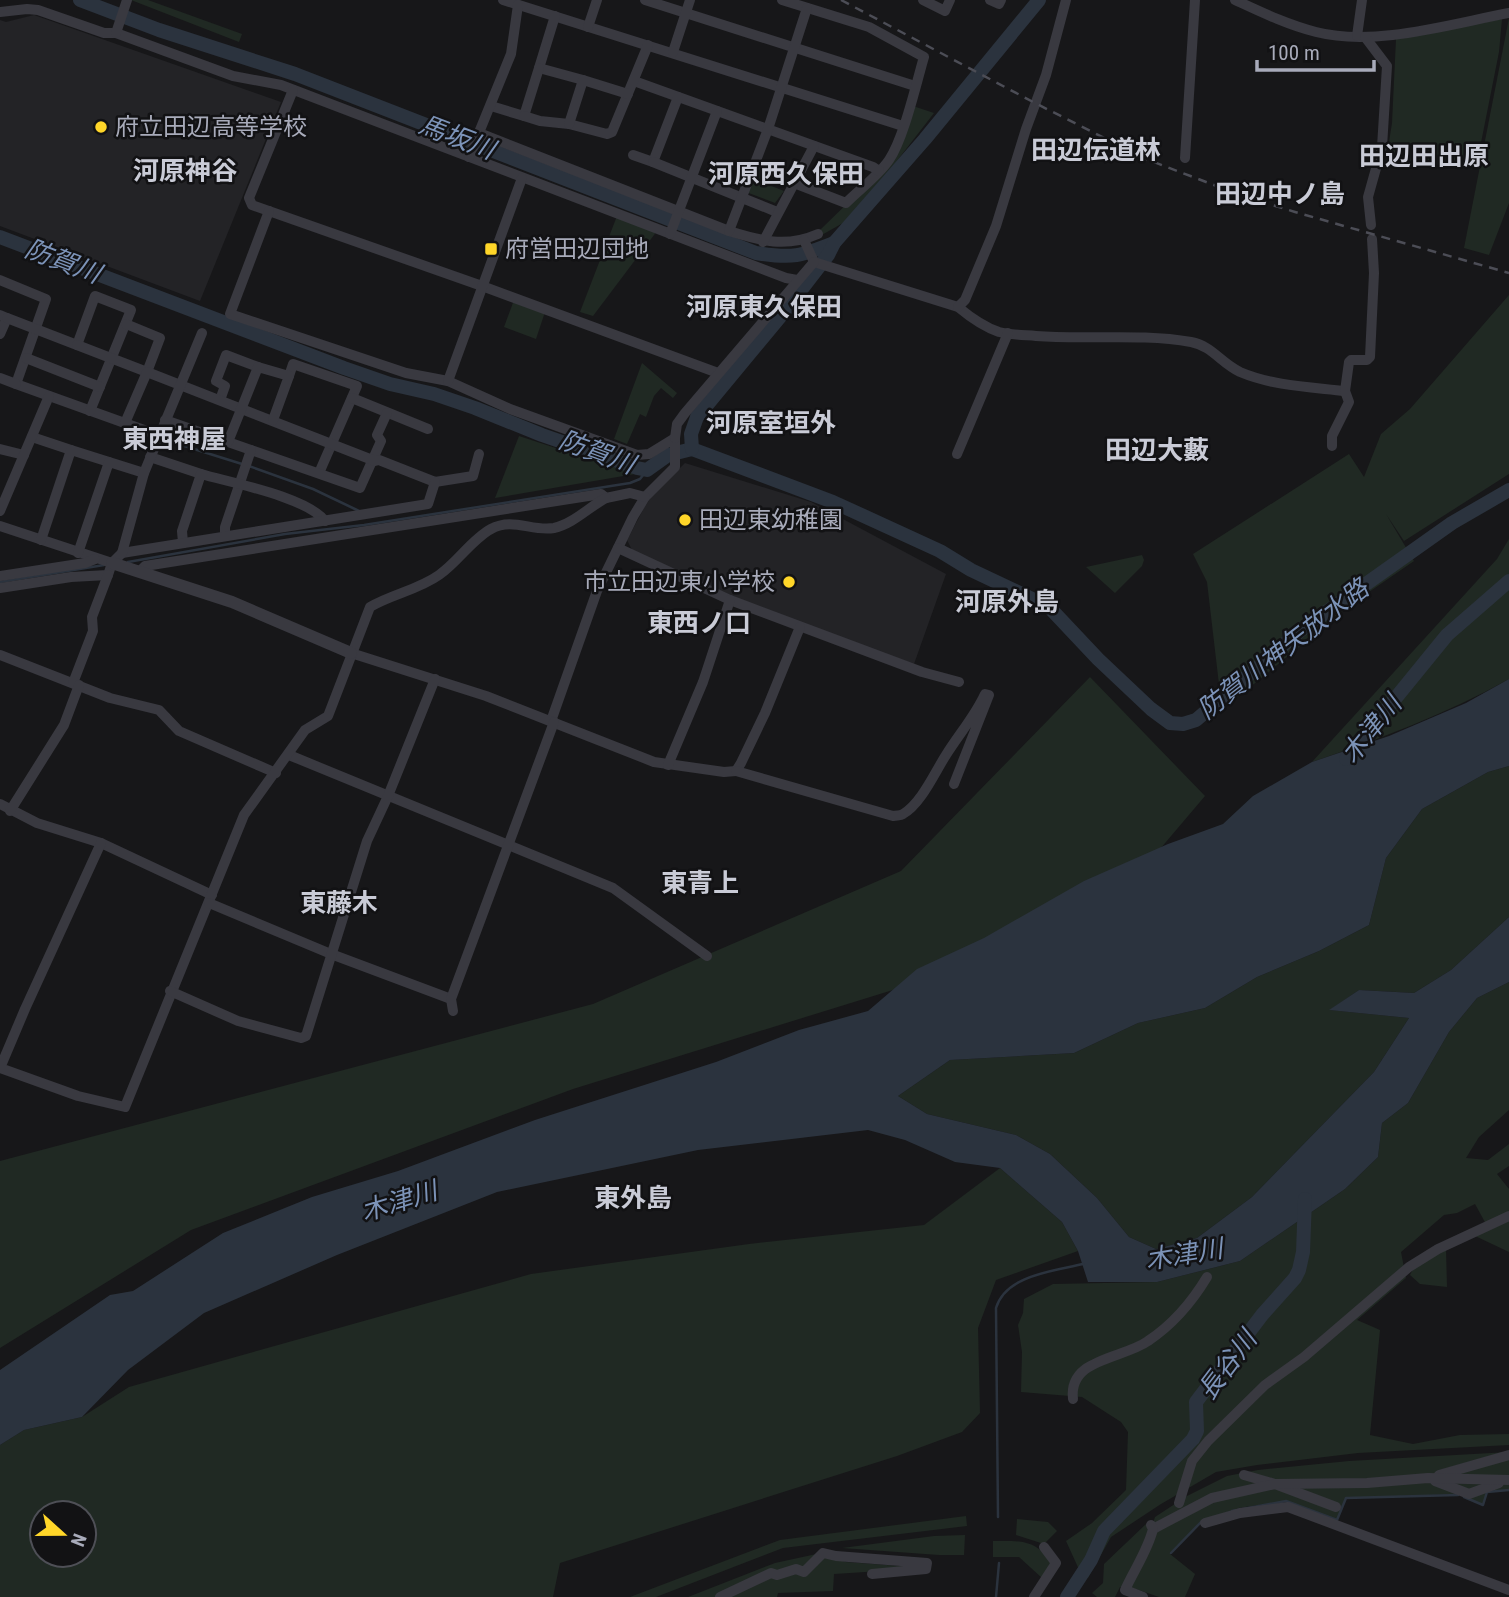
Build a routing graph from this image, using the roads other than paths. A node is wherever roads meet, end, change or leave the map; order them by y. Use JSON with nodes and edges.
{"nodes":[{"id":1,"x":503,"y":0,"type":"edge"},
{"id":2,"x":597,"y":0,"type":"edge"},
{"id":3,"x":645,"y":0,"type":"edge"},
{"id":4,"x":690,"y":0,"type":"edge"},
{"id":5,"x":782,"y":0,"type":"edge"},
{"id":6,"x":923,"y":0,"type":"edge"},
{"id":7,"x":950,"y":0,"type":"edge"},
{"id":8,"x":990,"y":0,"type":"edge"},
{"id":9,"x":1001,"y":0,"type":"edge"},
{"id":10,"x":1066,"y":0,"type":"edge"},
{"id":11,"x":1195,"y":0,"type":"edge"},
{"id":12,"x":1235,"y":0,"type":"edge"},
{"id":13,"x":1362,"y":0,"type":"edge"},
{"id":14,"x":126,"y":4,"type":"edge"},
{"id":15,"x":518,"y":5,"type":"junction"},
{"id":16,"x":807,"y":8,"type":"junction"},
{"id":17,"x":0,"y":12,"type":"edge"},
{"id":18,"x":686,"y":13,"type":"junction"},
{"id":19,"x":1509,"y":13,"type":"edge"},
{"id":20,"x":555,"y":16,"type":"junction"},
{"id":21,"x":588,"y":27,"type":"junction"},
{"id":22,"x":118,"y":28,"type":"junction"},
{"id":23,"x":1361,"y":37,"type":"junction"},
{"id":24,"x":648,"y":45,"type":"junction"},
{"id":25,"x":795,"y":47,"type":"junction"},
{"id":26,"x":673,"y":52,"type":"junction"},
{"id":27,"x":539,"y":68,"type":"junction"},
{"id":28,"x":583,"y":80,"type":"junction"},
{"id":29,"x":634,"y":80,"type":"junction"},
{"id":30,"x":915,"y":86,"type":"junction"},
{"id":31,"x":782,"y":87,"type":"junction"},
{"id":32,"x":293,"y":90,"type":"junction"},
{"id":33,"x":628,"y":94,"type":"junction"},
{"id":34,"x":678,"y":97,"type":"junction"},
{"id":35,"x":491,"y":106,"type":"junction"},
{"id":36,"x":717,"y":111,"type":"junction"},
{"id":37,"x":524,"y":116,"type":"junction"},
{"id":38,"x":569,"y":124,"type":"junction"},
{"id":39,"x":903,"y":126,"type":"junction"},
{"id":40,"x":768,"y":129,"type":"junction"},
{"id":41,"x":477,"y":135,"type":"junction"},
{"id":42,"x":814,"y":146,"type":"junction"},
{"id":43,"x":469,"y":155,"type":"junction"},
{"id":44,"x":633,"y":155,"type":"dead end"},
{"id":45,"x":1185,"y":158,"type":"dead end"},
{"id":46,"x":653,"y":162,"type":"junction"},
{"id":47,"x":878,"y":171,"type":"junction"},
{"id":48,"x":522,"y":178,"type":"junction"},
{"id":49,"x":692,"y":178,"type":"junction"},
{"id":50,"x":794,"y":183,"type":"junction"},
{"id":51,"x":742,"y":198,"type":"junction"},
{"id":52,"x":269,"y":211,"type":"junction"},
{"id":53,"x":778,"y":212,"type":"junction"},
{"id":54,"x":678,"y":214,"type":"junction"},
{"id":55,"x":1371,"y":225,"type":"dead end"},
{"id":56,"x":672,"y":231,"type":"junction"},
{"id":57,"x":729,"y":231,"type":"junction"},
{"id":58,"x":818,"y":234,"type":"dead end"},
{"id":59,"x":1372,"y":239,"type":"dead end"},
{"id":60,"x":763,"y":242,"type":"junction"},
{"id":61,"x":806,"y":243,"type":"junction"},
{"id":62,"x":818,"y":262,"type":"junction"},
{"id":63,"x":0,"y":280,"type":"edge"},
{"id":64,"x":797,"y":280,"type":"junction"},
{"id":65,"x":482,"y":286,"type":"junction"},
{"id":66,"x":958,"y":307,"type":"junction"},
{"id":67,"x":3,"y":316,"type":"edge"},
{"id":68,"x":126,"y":324,"type":"junction"},
{"id":69,"x":36,"y":329,"type":"junction"},
{"id":70,"x":202,"y":333,"type":"dead end"},
{"id":71,"x":1008,"y":333,"type":"junction"},
{"id":72,"x":0,"y":334,"type":"edge"},
{"id":73,"x":77,"y":345,"type":"junction"},
{"id":74,"x":26,"y":358,"type":"junction"},
{"id":75,"x":113,"y":359,"type":"junction"},
{"id":76,"x":258,"y":367,"type":"junction"},
{"id":77,"x":147,"y":372,"type":"junction"},
{"id":78,"x":718,"y":373,"type":"junction"},
{"id":79,"x":289,"y":376,"type":"junction"},
{"id":80,"x":0,"y":378,"type":"edge"},
{"id":81,"x":448,"y":381,"type":"junction"},
{"id":82,"x":16,"y":384,"type":"junction"},
{"id":83,"x":180,"y":384,"type":"junction"},
{"id":84,"x":100,"y":387,"type":"junction"},
{"id":85,"x":1345,"y":391,"type":"junction"},
{"id":86,"x":49,"y":396,"type":"junction"},
{"id":87,"x":352,"y":398,"type":"junction"},
{"id":88,"x":220,"y":400,"type":"junction"},
{"id":89,"x":241,"y":408,"type":"junction"},
{"id":90,"x":90,"y":411,"type":"junction"},
{"id":91,"x":387,"y":413,"type":"junction"},
{"id":92,"x":165,"y":420,"type":"junction"},
{"id":93,"x":273,"y":420,"type":"junction"},
{"id":94,"x":125,"y":424,"type":"junction"},
{"id":95,"x":428,"y":429,"type":"dead end"},
{"id":96,"x":32,"y":437,"type":"junction"},
{"id":97,"x":157,"y":438,"type":"junction"},
{"id":98,"x":675,"y":441,"type":"junction"},
{"id":99,"x":228,"y":442,"type":"junction"},
{"id":100,"x":332,"y":444,"type":"junction"},
{"id":101,"x":1332,"y":446,"type":"dead end"},
{"id":102,"x":0,"y":449,"type":"edge"},
{"id":103,"x":71,"y":450,"type":"junction"},
{"id":104,"x":251,"y":450,"type":"junction"},
{"id":105,"x":479,"y":454,"type":"dead end"},
{"id":106,"x":957,"y":454,"type":"dead end"},
{"id":107,"x":24,"y":455,"type":"junction"},
{"id":108,"x":150,"y":457,"type":"junction"},
{"id":109,"x":373,"y":460,"type":"junction"},
{"id":110,"x":109,"y":462,"type":"junction"},
{"id":111,"x":144,"y":473,"type":"junction"},
{"id":112,"x":319,"y":473,"type":"junction"},
{"id":113,"x":201,"y":474,"type":"junction"},
{"id":114,"x":435,"y":482,"type":"junction"},
{"id":115,"x":239,"y":485,"type":"junction"},
{"id":116,"x":645,"y":497,"type":"junction"},
{"id":117,"x":606,"y":498,"type":"junction"},
{"id":118,"x":428,"y":504,"type":"junction"},
{"id":119,"x":0,"y":511,"type":"edge"},
{"id":120,"x":325,"y":521,"type":"junction"},
{"id":121,"x":422,"y":522,"type":"junction"},
{"id":122,"x":0,"y":526,"type":"edge"},
{"id":123,"x":225,"y":536,"type":"junction"},
{"id":124,"x":41,"y":540,"type":"junction"},
{"id":125,"x":183,"y":543,"type":"junction"},
{"id":126,"x":618,"y":548,"type":"junction"},
{"id":127,"x":78,"y":553,"type":"junction"},
{"id":128,"x":122,"y":553,"type":"junction"},
{"id":129,"x":95,"y":558,"type":"junction"},
{"id":130,"x":110,"y":569,"type":"junction"},
{"id":131,"x":139,"y":572,"type":"junction"},
{"id":132,"x":0,"y":576,"type":"edge"},
{"id":133,"x":0,"y":588,"type":"edge"},
{"id":134,"x":730,"y":600,"type":"junction"},
{"id":135,"x":800,"y":627,"type":"junction"},
{"id":136,"x":351,"y":653,"type":"junction"},
{"id":137,"x":0,"y":655,"type":"edge"},
{"id":138,"x":435,"y":679,"type":"junction"},
{"id":139,"x":959,"y":682,"type":"dead end"},
{"id":140,"x":76,"y":684,"type":"junction"},
{"id":141,"x":552,"y":721,"type":"junction"},
{"id":142,"x":289,"y":755,"type":"junction"},
{"id":143,"x":668,"y":765,"type":"junction"},
{"id":144,"x":736,"y":771,"type":"junction"},
{"id":145,"x":276,"y":773,"type":"junction"},
{"id":146,"x":954,"y":784,"type":"dead end"},
{"id":147,"x":388,"y":796,"type":"junction"},
{"id":148,"x":0,"y":804,"type":"edge"},
{"id":149,"x":10,"y":811,"type":"junction"},
{"id":150,"x":101,"y":843,"type":"junction"},
{"id":151,"x":509,"y":845,"type":"junction"},
{"id":152,"x":210,"y":899,"type":"junction"},
{"id":153,"x":331,"y":954,"type":"junction"},
{"id":154,"x":707,"y":956,"type":"dead end"},
{"id":155,"x":170,"y":991,"type":"junction"},
{"id":156,"x":451,"y":999,"type":"junction"},
{"id":157,"x":453,"y":1010,"type":"dead end"},
{"id":158,"x":1509,"y":1216,"type":"edge"},
{"id":159,"x":1207,"y":1277,"type":"dead end"},
{"id":160,"x":1073,"y":1399,"type":"dead end"},
{"id":161,"x":1509,"y":1455,"type":"edge"},
{"id":162,"x":1244,"y":1475,"type":"dead end"},
{"id":163,"x":1428,"y":1478,"type":"junction"},
{"id":164,"x":1505,"y":1481,"type":"edge"},
{"id":165,"x":1275,"y":1484,"type":"junction"},
{"id":166,"x":1179,"y":1503,"type":"dead end"},
{"id":167,"x":1336,"y":1507,"type":"dead end"},
{"id":168,"x":1205,"y":1523,"type":"dead end"},
{"id":169,"x":1044,"y":1547,"type":"dead end"},
{"id":170,"x":872,"y":1574,"type":"dead end"},
{"id":171,"x":1509,"y":1590,"type":"edge"},
{"id":172,"x":720,"y":1597,"type":"edge"},
{"id":173,"x":1034,"y":1597,"type":"edge"},
{"id":174,"x":1143,"y":1597,"type":"edge"}],
"edges":[{"from":1,"to":15,"type":"street"},
{"from":2,"to":21,"type":"street"},
{"from":3,"to":18,"type":"street"},
{"from":4,"to":18,"type":"street"},
{"from":5,"to":16,"type":"street"},
{"from":6,"to":7,"type":"street"},
{"from":8,"to":9,"type":"street"},
{"from":10,"to":66,"type":"street"},
{"from":11,"to":45,"type":"street"},
{"from":12,"to":23,"type":"street"},
{"from":13,"to":23,"type":"street"},
{"from":14,"to":22,"type":"street"},
{"from":15,"to":20,"type":"street"},
{"from":15,"to":35,"type":"street"},
{"from":16,"to":25,"type":"street"},
{"from":16,"to":30,"type":"street"},
{"from":17,"to":22,"type":"street"},
{"from":18,"to":25,"type":"street"},
{"from":18,"to":26,"type":"street"},
{"from":19,"to":23,"type":"street"},
{"from":20,"to":21,"type":"street"},
{"from":20,"to":27,"type":"street"},
{"from":21,"to":24,"type":"street"},
{"from":22,"to":32,"type":"street"},
{"from":23,"to":55,"type":"street"},
{"from":24,"to":26,"type":"street"},
{"from":24,"to":29,"type":"street"},
{"from":25,"to":30,"type":"street"},
{"from":25,"to":31,"type":"street"},
{"from":26,"to":31,"type":"street"},
{"from":27,"to":28,"type":"street"},
{"from":27,"to":37,"type":"street"},
{"from":28,"to":33,"type":"street"},
{"from":28,"to":38,"type":"street"},
{"from":29,"to":33,"type":"street"},
{"from":29,"to":34,"type":"street"},
{"from":30,"to":39,"type":"street"},
{"from":31,"to":39,"type":"street"},
{"from":31,"to":40,"type":"street"},
{"from":32,"to":43,"type":"street"},
{"from":32,"to":52,"type":"street"},
{"from":33,"to":38,"type":"street"},
{"from":34,"to":36,"type":"street"},
{"from":34,"to":46,"type":"street"},
{"from":35,"to":37,"type":"street"},
{"from":35,"to":41,"type":"street"},
{"from":36,"to":40,"type":"street"},
{"from":36,"to":49,"type":"street"},
{"from":37,"to":38,"type":"street"},
{"from":39,"to":47,"type":"street"},
{"from":40,"to":42,"type":"street"},
{"from":40,"to":51,"type":"street"},
{"from":41,"to":43,"type":"street"},
{"from":41,"to":54,"type":"street"},
{"from":42,"to":47,"type":"street"},
{"from":42,"to":50,"type":"street"},
{"from":43,"to":48,"type":"street"},
{"from":44,"to":46,"type":"street"},
{"from":46,"to":49,"type":"street"},
{"from":47,"to":50,"type":"street"},
{"from":48,"to":56,"type":"street"},
{"from":48,"to":65,"type":"street"},
{"from":49,"to":51,"type":"street"},
{"from":49,"to":54,"type":"street"},
{"from":50,"to":53,"type":"street"},
{"from":51,"to":53,"type":"street"},
{"from":51,"to":57,"type":"street"},
{"from":52,"to":65,"type":"street"},
{"from":52,"to":81,"type":"street"},
{"from":53,"to":60,"type":"street"},
{"from":54,"to":56,"type":"street"},
{"from":54,"to":57,"type":"street"},
{"from":56,"to":64,"type":"street"},
{"from":57,"to":60,"type":"street"},
{"from":58,"to":61,"type":"street"},
{"from":59,"to":85,"type":"street"},
{"from":60,"to":61,"type":"street"},
{"from":61,"to":62,"type":"street"},
{"from":62,"to":64,"type":"street"},
{"from":62,"to":66,"type":"street"},
{"from":63,"to":69,"type":"street"},
{"from":64,"to":78,"type":"street"},
{"from":65,"to":78,"type":"street"},
{"from":65,"to":81,"type":"street"},
{"from":66,"to":71,"type":"street"},
{"from":67,"to":69,"type":"street"},
{"from":67,"to":72,"type":"street"},
{"from":68,"to":73,"type":"street"},
{"from":68,"to":75,"type":"street"},
{"from":68,"to":77,"type":"street"},
{"from":69,"to":73,"type":"street"},
{"from":69,"to":74,"type":"street"},
{"from":70,"to":83,"type":"street"},
{"from":71,"to":85,"type":"street"},
{"from":71,"to":106,"type":"street"},
{"from":73,"to":75,"type":"street"},
{"from":74,"to":82,"type":"street"},
{"from":74,"to":84,"type":"street"},
{"from":75,"to":77,"type":"street"},
{"from":75,"to":84,"type":"street"},
{"from":76,"to":79,"type":"street"},
{"from":76,"to":88,"type":"street"},
{"from":76,"to":89,"type":"street"},
{"from":77,"to":83,"type":"street"},
{"from":77,"to":94,"type":"street"},
{"from":78,"to":98,"type":"street"},
{"from":79,"to":87,"type":"street"},
{"from":79,"to":93,"type":"street"},
{"from":80,"to":82,"type":"street"},
{"from":81,"to":98,"type":"street"},
{"from":82,"to":86,"type":"street"},
{"from":83,"to":88,"type":"street"},
{"from":83,"to":92,"type":"street"},
{"from":84,"to":90,"type":"street"},
{"from":85,"to":101,"type":"street"},
{"from":86,"to":90,"type":"street"},
{"from":86,"to":96,"type":"street"},
{"from":87,"to":91,"type":"street"},
{"from":87,"to":100,"type":"street"},
{"from":88,"to":89,"type":"street"},
{"from":89,"to":93,"type":"street"},
{"from":89,"to":99,"type":"street"},
{"from":90,"to":94,"type":"street"},
{"from":91,"to":95,"type":"street"},
{"from":91,"to":109,"type":"street"},
{"from":92,"to":97,"type":"street"},
{"from":92,"to":99,"type":"street"},
{"from":93,"to":100,"type":"street"},
{"from":94,"to":97,"type":"street"},
{"from":96,"to":103,"type":"street"},
{"from":96,"to":107,"type":"street"},
{"from":97,"to":108,"type":"street"},
{"from":98,"to":116,"type":"street"},
{"from":99,"to":104,"type":"street"},
{"from":100,"to":109,"type":"street"},
{"from":100,"to":112,"type":"street"},
{"from":102,"to":107,"type":"street"},
{"from":103,"to":110,"type":"street"},
{"from":103,"to":124,"type":"street"},
{"from":104,"to":112,"type":"street"},
{"from":104,"to":115,"type":"street"},
{"from":105,"to":114,"type":"street"},
{"from":107,"to":119,"type":"street"},
{"from":108,"to":111,"type":"street"},
{"from":108,"to":113,"type":"street"},
{"from":109,"to":112,"type":"street"},
{"from":109,"to":114,"type":"street"},
{"from":110,"to":111,"type":"street"},
{"from":110,"to":127,"type":"street"},
{"from":111,"to":128,"type":"street"},
{"from":113,"to":115,"type":"street"},
{"from":113,"to":125,"type":"street"},
{"from":114,"to":118,"type":"street"},
{"from":115,"to":120,"type":"street"},
{"from":115,"to":123,"type":"street"},
{"from":116,"to":117,"type":"street"},
{"from":116,"to":126,"type":"street"},
{"from":117,"to":121,"type":"street"},
{"from":117,"to":136,"type":"street"},
{"from":118,"to":120,"type":"street"},
{"from":118,"to":121,"type":"street"},
{"from":120,"to":123,"type":"street"},
{"from":121,"to":131,"type":"street"},
{"from":122,"to":124,"type":"street"},
{"from":123,"to":125,"type":"street"},
{"from":124,"to":127,"type":"street"},
{"from":125,"to":128,"type":"street"},
{"from":126,"to":134,"type":"street"},
{"from":126,"to":141,"type":"street"},
{"from":127,"to":129,"type":"street"},
{"from":128,"to":130,"type":"street"},
{"from":129,"to":130,"type":"street"},
{"from":129,"to":132,"type":"street"},
{"from":130,"to":131,"type":"street"},
{"from":130,"to":133,"type":"street"},
{"from":130,"to":140,"type":"street"},
{"from":131,"to":136,"type":"street"},
{"from":134,"to":135,"type":"street"},
{"from":134,"to":143,"type":"street"},
{"from":135,"to":139,"type":"street"},
{"from":135,"to":144,"type":"street"},
{"from":136,"to":138,"type":"street"},
{"from":136,"to":142,"type":"street"},
{"from":137,"to":140,"type":"street"},
{"from":138,"to":141,"type":"street"},
{"from":138,"to":147,"type":"street"},
{"from":140,"to":145,"type":"street"},
{"from":140,"to":149,"type":"street"},
{"from":141,"to":143,"type":"street"},
{"from":141,"to":151,"type":"street"},
{"from":142,"to":145,"type":"street"},
{"from":142,"to":147,"type":"street"},
{"from":143,"to":144,"type":"street"},
{"from":144,"to":146,"type":"street"},
{"from":145,"to":152,"type":"street"},
{"from":147,"to":151,"type":"street"},
{"from":147,"to":153,"type":"street"},
{"from":148,"to":149,"type":"street"},
{"from":149,"to":150,"type":"street"},
{"from":150,"to":152,"type":"street"},
{"from":150,"to":155,"type":"street"},
{"from":151,"to":154,"type":"street"},
{"from":151,"to":156,"type":"street"},
{"from":152,"to":153,"type":"street"},
{"from":152,"to":155,"type":"street"},
{"from":153,"to":155,"type":"street"},
{"from":153,"to":156,"type":"street"},
{"from":156,"to":157,"type":"street"},
{"from":158,"to":166,"type":"street"},
{"from":159,"to":160,"type":"street"},
{"from":161,"to":163,"type":"street"},
{"from":162,"to":165,"type":"street"},
{"from":163,"to":164,"type":"street"},
{"from":163,"to":165,"type":"street"},
{"from":165,"to":167,"type":"street"},
{"from":165,"to":174,"type":"street"},
{"from":168,"to":171,"type":"street"},
{"from":169,"to":173,"type":"street"},
{"from":170,"to":172,"type":"street"}]}
